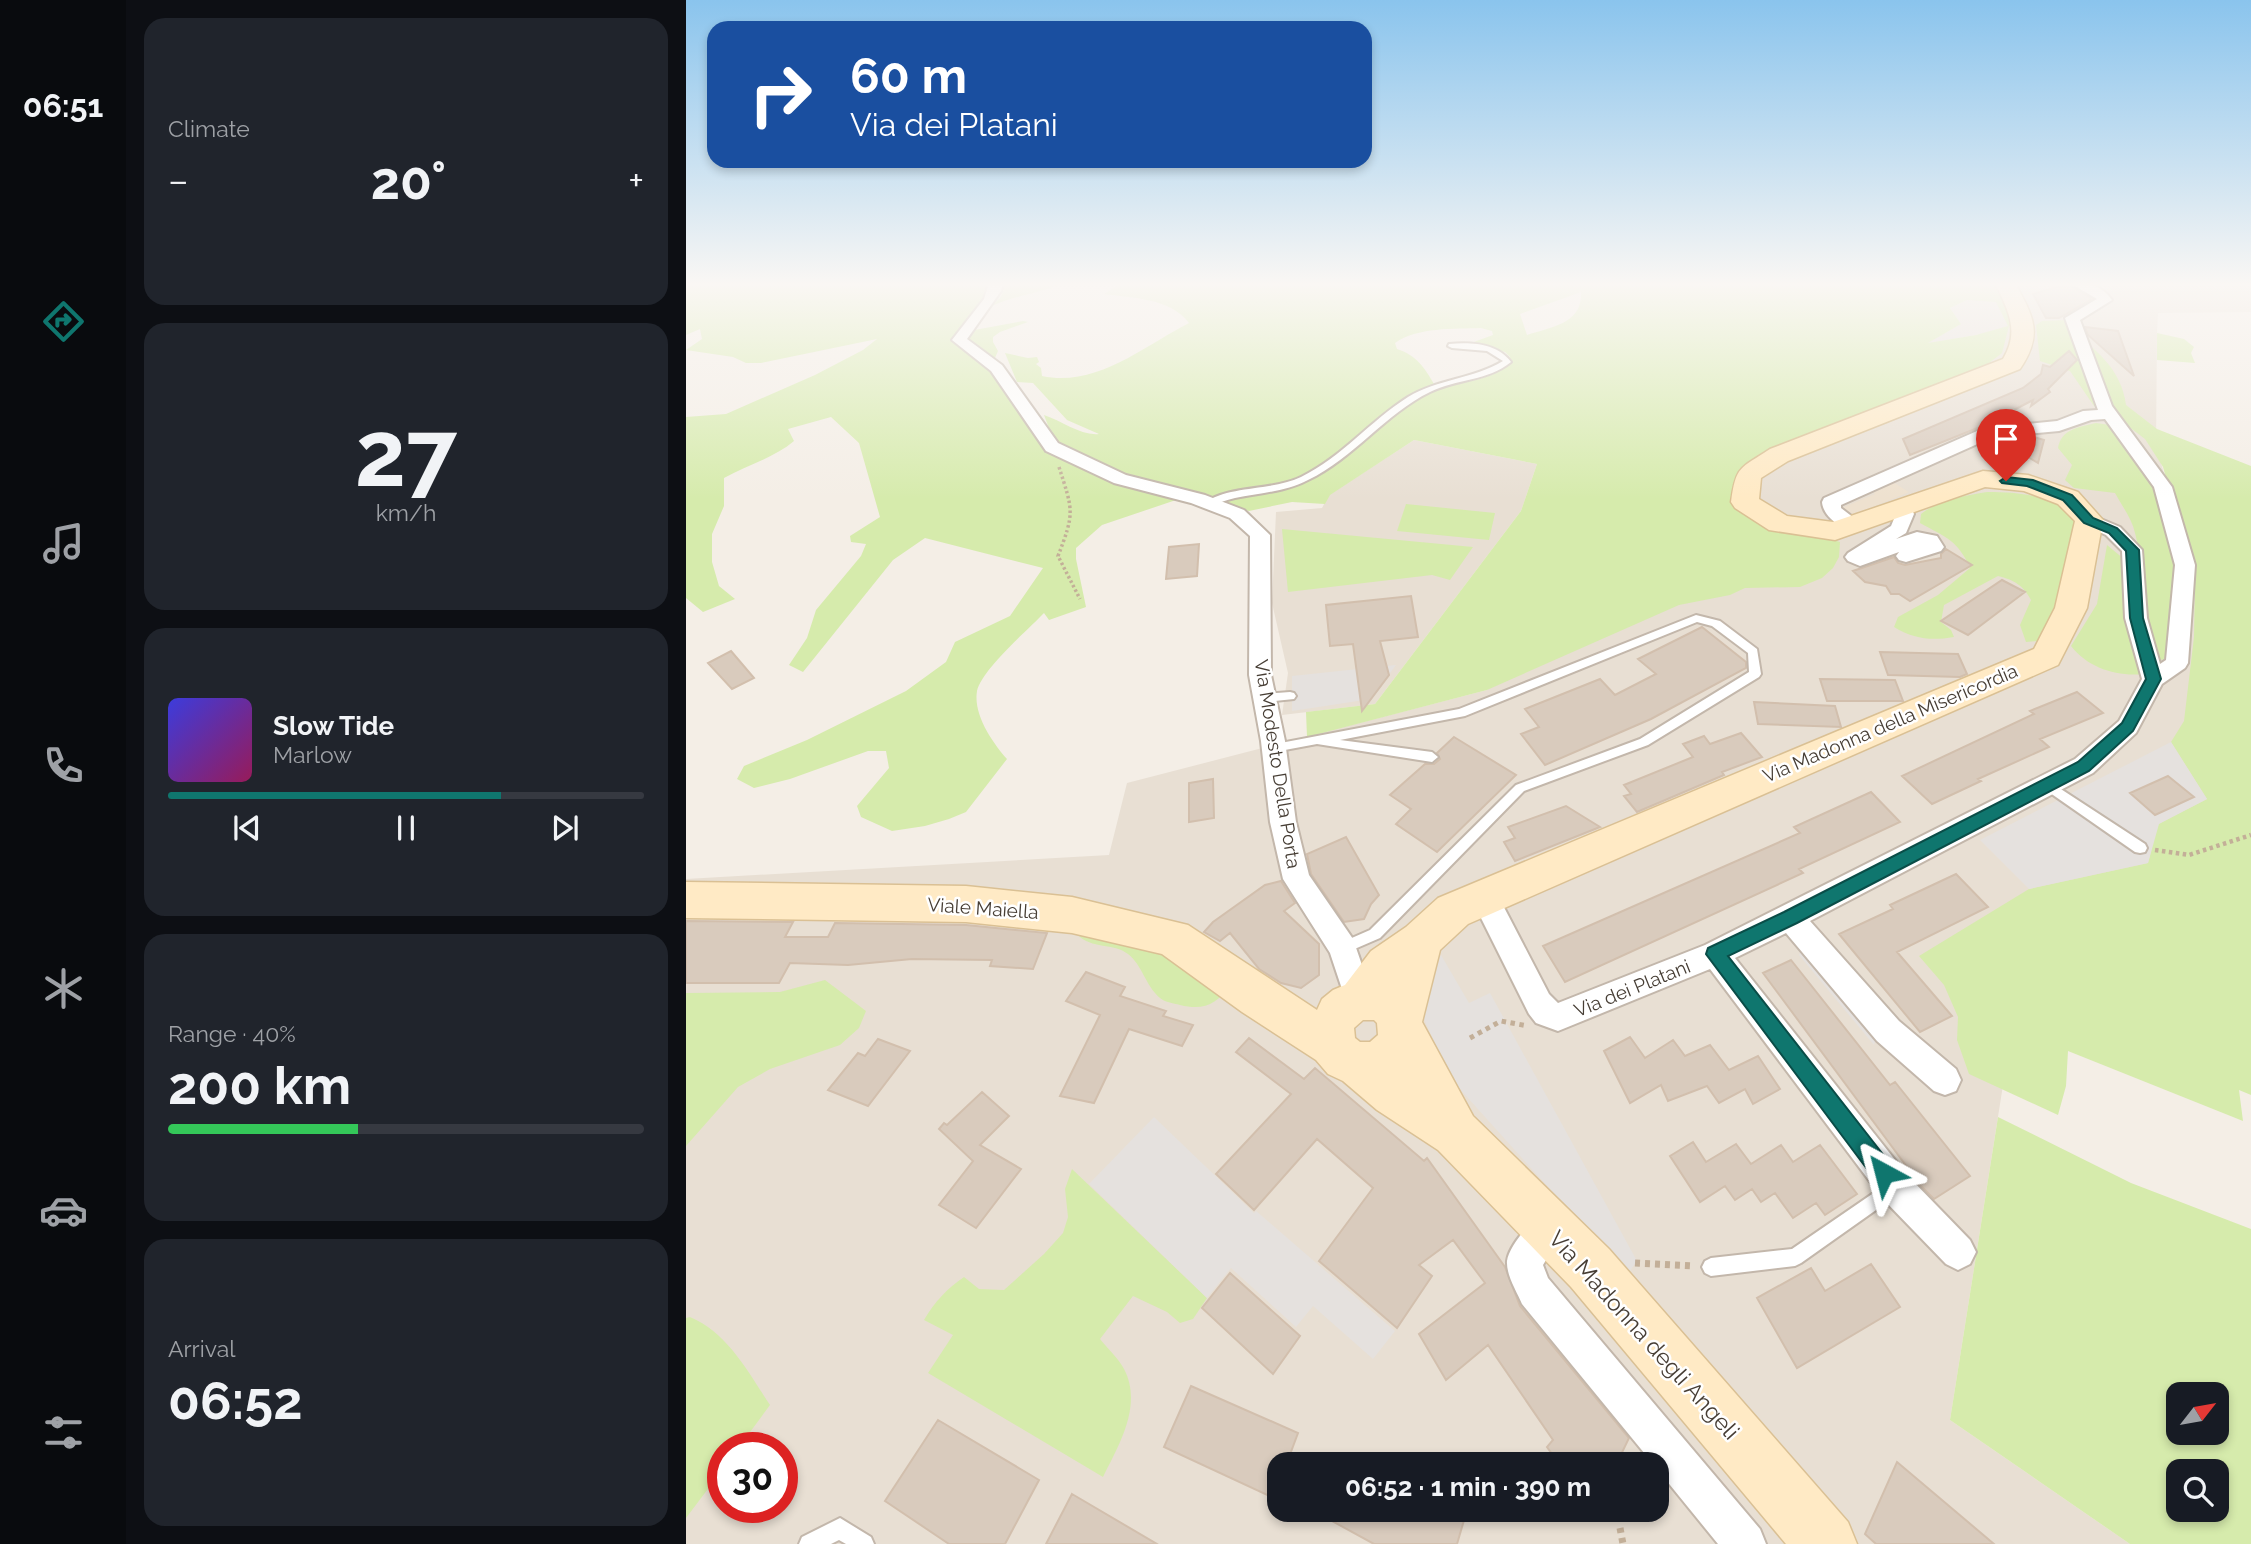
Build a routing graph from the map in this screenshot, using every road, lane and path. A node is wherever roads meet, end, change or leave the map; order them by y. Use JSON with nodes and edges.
{"nodes":[{"id":1,"x":979,"y":355,"type":"edge"},
{"id":2,"x":1503,"y":355,"type":"edge"},
{"id":3,"x":2018,"y":355,"type":"edge"},
{"id":4,"x":2084,"y":355,"type":"edge"},
{"id":5,"x":2110,"y":414,"type":"junction"},
{"id":6,"x":1052,"y":447,"type":"junction"},
{"id":7,"x":1209,"y":503,"type":"junction"},
{"id":8,"x":1902,"y":508,"type":"junction"},
{"id":9,"x":2089,"y":520,"type":"junction"},
{"id":10,"x":1853,"y":525,"type":"junction"},
{"id":11,"x":1906,"y":556,"type":"dead end"},
{"id":12,"x":1080,"y":599,"type":"dead end"},
{"id":13,"x":2153,"y":679,"type":"junction"},
{"id":14,"x":1290,"y":696,"type":"dead end"},
{"id":15,"x":1265,"y":698,"type":"junction"},
{"id":16,"x":1311,"y":741,"type":"junction"},
{"id":17,"x":1274,"y":748,"type":"junction"},
{"id":18,"x":1432,"y":757,"type":"dead end"},
{"id":19,"x":2047,"y":785,"type":"junction"},
{"id":20,"x":2251,"y":835,"type":"edge"},
{"id":21,"x":2140,"y":848,"type":"joint"},
{"id":22,"x":1484,"y":896,"type":"junction"},
{"id":23,"x":686,"y":900,"type":"edge"},
{"id":24,"x":1790,"y":918,"type":"junction"},
{"id":25,"x":1421,"y":940,"type":"junction"},
{"id":26,"x":1343,"y":948,"type":"junction"},
{"id":27,"x":1715,"y":954,"type":"junction"},
{"id":28,"x":1501,"y":1021,"type":"dead end"},
{"id":29,"x":1351,"y":1023,"type":"junction"},
{"id":30,"x":1401,"y":1025,"type":"junction"},
{"id":31,"x":1470,"y":1038,"type":"dead end"},
{"id":32,"x":1945,"y":1080,"type":"dead end"},
{"id":33,"x":1455,"y":1133,"type":"junction"},
{"id":34,"x":1895,"y":1187,"type":"junction"},
{"id":35,"x":1549,"y":1227,"type":"junction"},
{"id":36,"x":1958,"y":1252,"type":"dead end"},
{"id":37,"x":1625,"y":1262,"type":"dead end"},
{"id":38,"x":1711,"y":1268,"type":"joint"},
{"id":39,"x":1620,"y":1528,"type":"dead end"},
{"id":40,"x":809,"y":1544,"type":"edge"},
{"id":41,"x":864,"y":1544,"type":"edge"},
{"id":42,"x":1623,"y":1544,"type":"edge"},
{"id":43,"x":1745,"y":1544,"type":"edge"},
{"id":44,"x":1826,"y":1544,"type":"edge"}],
"edges":[{"from":1,"to":6,"type":"street","name":"Via Modesto Della Porta"},
{"from":2,"to":7,"type":"lane"},
{"from":3,"to":10,"type":"main road"},
{"from":4,"to":5,"type":"street"},
{"from":5,"to":10,"type":"street"},
{"from":5,"to":13,"type":"street"},
{"from":6,"to":7,"type":"street","name":"Via Modesto Della Porta"},
{"from":6,"to":12,"type":"path"},
{"from":7,"to":15,"type":"street","name":"Via Modesto Della Porta"},
{"from":8,"to":9,"type":"main road"},
{"from":8,"to":10,"type":"main road"},
{"from":8,"to":11,"type":"street"},
{"from":9,"to":13,"type":"street"},
{"from":9,"to":22,"type":"main road","name":"Via Madonna della Misericordia"},
{"from":13,"to":19,"type":"street","name":"Via dei Platani"},
{"from":14,"to":15,"type":"lane"},
{"from":15,"to":17,"type":"street","name":"Via Modesto Della Porta"},
{"from":16,"to":17,"type":"lane"},
{"from":16,"to":18,"type":"lane"},
{"from":16,"to":26,"type":"lane"},
{"from":17,"to":26,"type":"street","name":"Via Modesto Della Porta"},
{"from":19,"to":21,"type":"lane"},
{"from":19,"to":24,"type":"street","name":"Via dei Platani"},
{"from":20,"to":21,"type":"path"},
{"from":22,"to":25,"type":"main road","name":"Via Madonna della Misericordia"},
{"from":22,"to":27,"type":"street","name":"Via dei Platani"},
{"from":23,"to":29,"type":"main road","name":"Viale Maiella"},
{"from":24,"to":27,"type":"street","name":"Via dei Platani"},
{"from":24,"to":32,"type":"street"},
{"from":25,"to":29,"type":"main road","name":"Via Madonna della Misericordia"},
{"from":25,"to":30,"type":"main road"},
{"from":26,"to":29,"type":"street","name":"Via Modesto Della Porta"},
{"from":27,"to":34,"type":"street"},
{"from":28,"to":31,"type":"path"},
{"from":29,"to":30,"type":"main road"},
{"from":29,"to":30,"type":"main road"},
{"from":29,"to":33,"type":"main road"},
{"from":30,"to":33,"type":"main road"},
{"from":33,"to":35,"type":"main road","name":"Via Madonna degli Angeli"},
{"from":34,"to":36,"type":"street"},
{"from":34,"to":38,"type":"lane"},
{"from":35,"to":43,"type":"street"},
{"from":35,"to":44,"type":"main road","name":"Via Madonna degli Angeli"},
{"from":37,"to":38,"type":"path"},
{"from":39,"to":42,"type":"path"},
{"from":40,"to":41,"type":"lane"}]}
